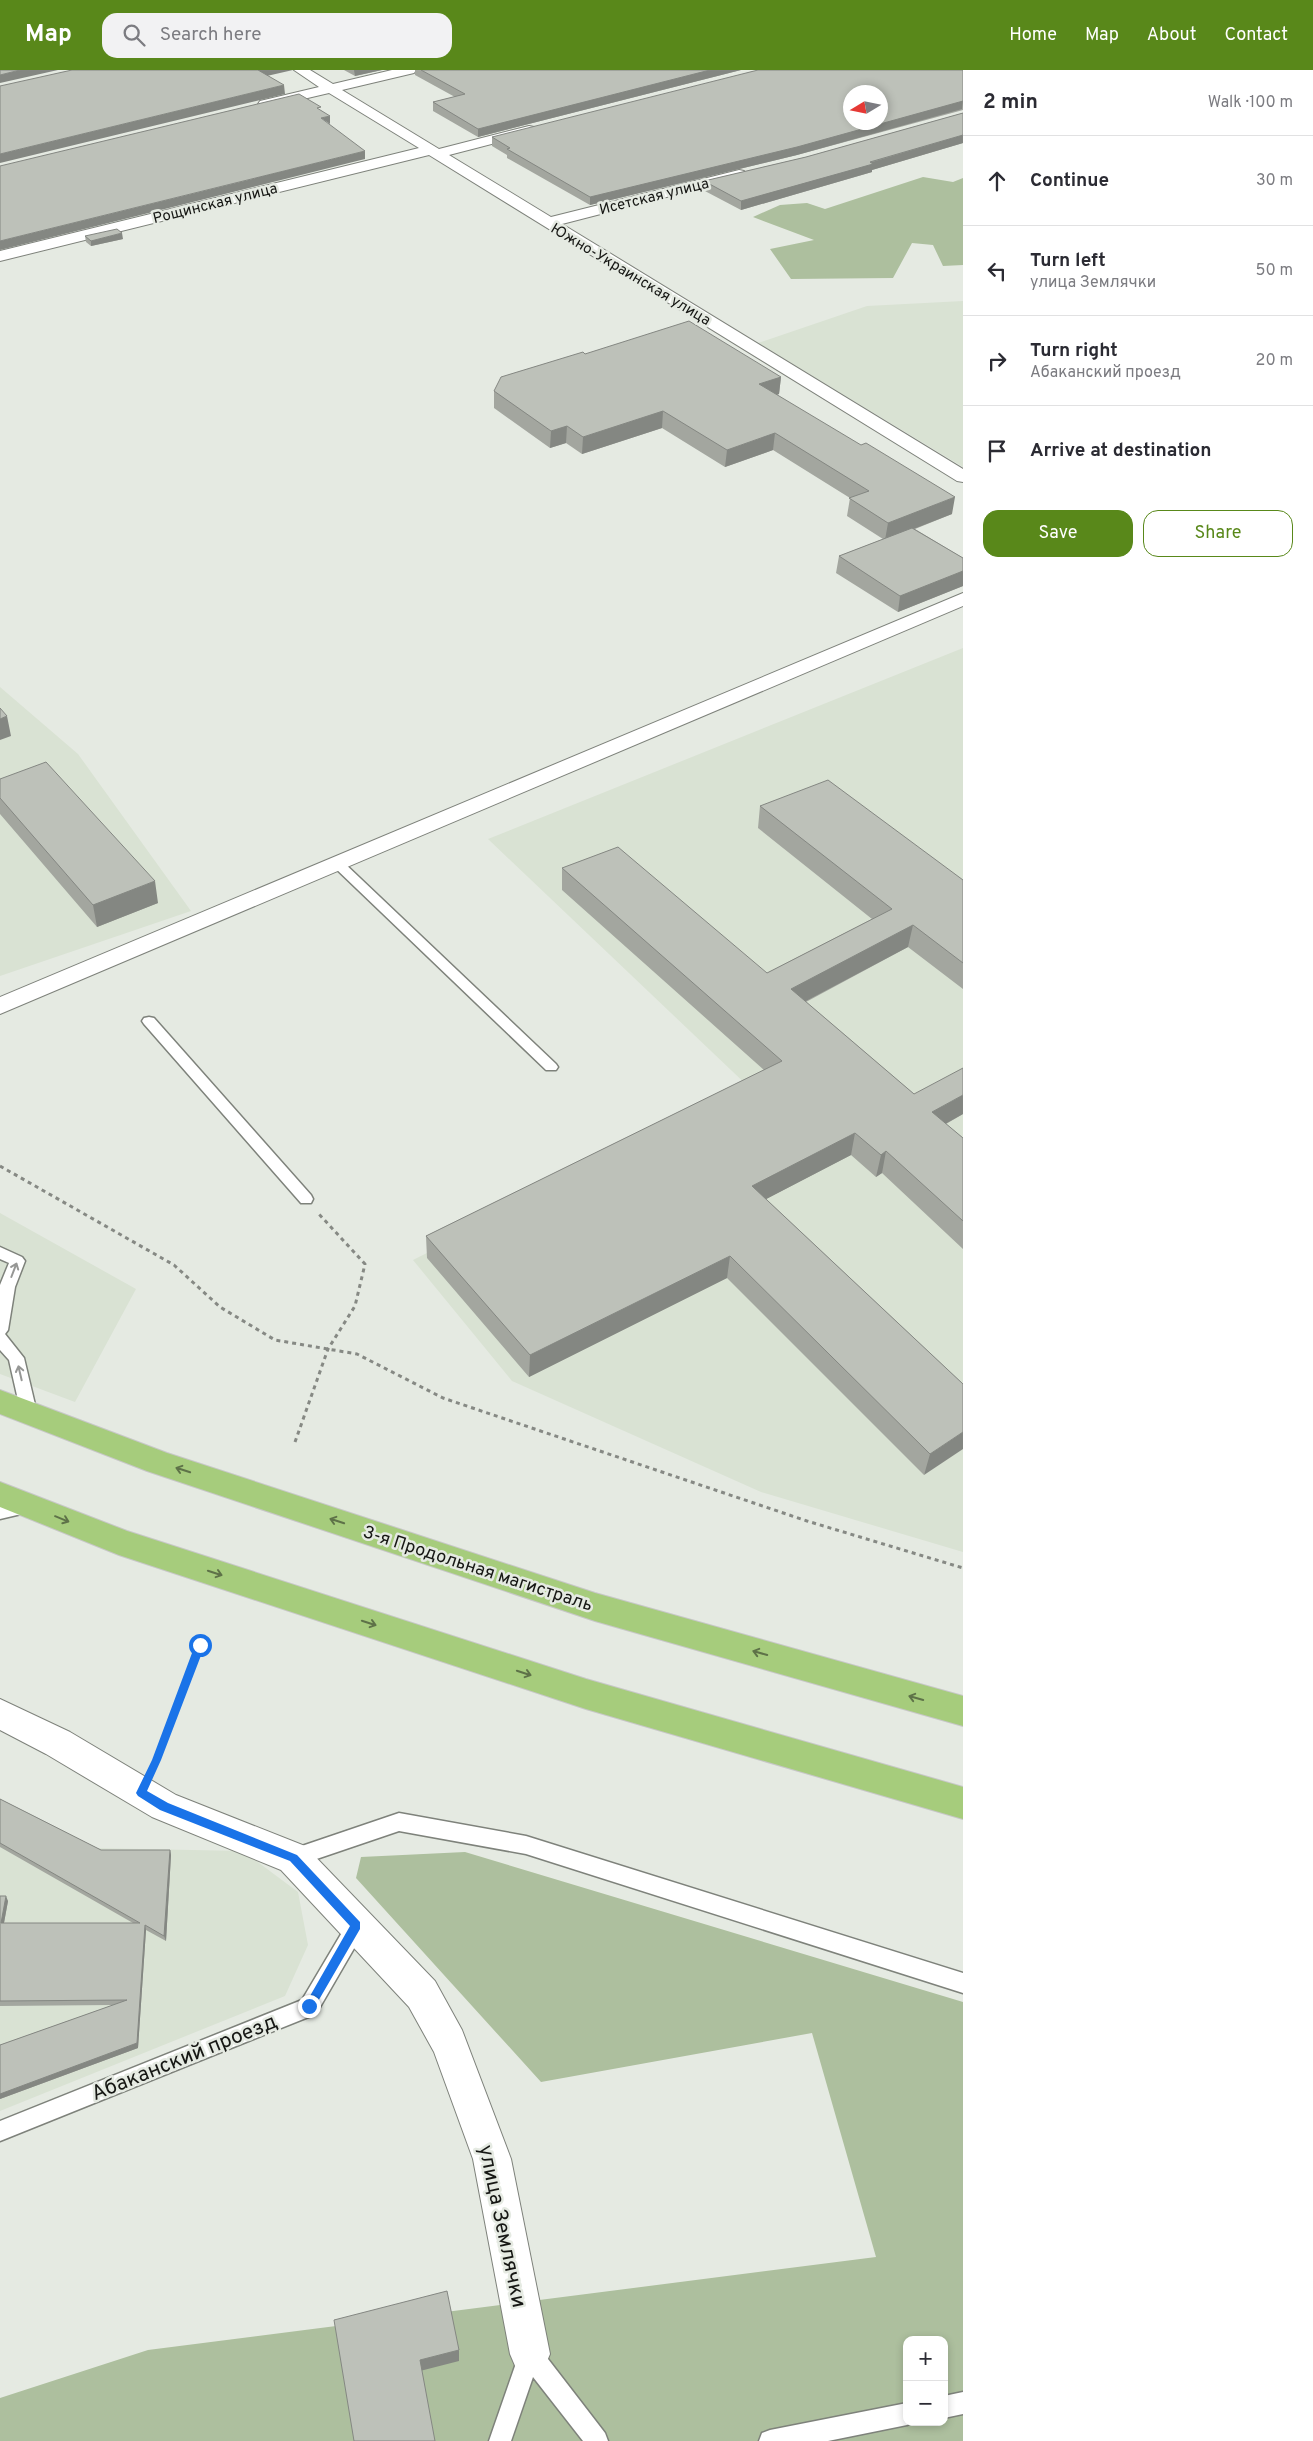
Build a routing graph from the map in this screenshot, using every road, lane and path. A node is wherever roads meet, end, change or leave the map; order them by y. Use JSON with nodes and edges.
{"nodes":[{"id":1,"x":300,"y":70,"type":"edge"},
{"id":2,"x":409,"y":70,"type":"edge"},
{"id":3,"x":330,"y":88,"type":"junction"},
{"id":4,"x":252,"y":107,"type":"edge"},
{"id":5,"x":543,"y":127,"type":"edge"},
{"id":6,"x":434,"y":152,"type":"junction"},
{"id":7,"x":755,"y":171,"type":"edge"},
{"id":8,"x":547,"y":223,"type":"junction"},
{"id":9,"x":0,"y":256,"type":"edge"},
{"id":10,"x":963,"y":477,"type":"edge"},
{"id":11,"x":963,"y":599,"type":"edge"},
{"id":12,"x":337,"y":863,"type":"junction"},
{"id":13,"x":0,"y":1006,"type":"edge"},
{"id":14,"x":149,"y":1021,"type":"dead end"},
{"id":15,"x":552,"y":1067,"type":"dead end"},
{"id":16,"x":0,"y":1166,"type":"edge"},
{"id":17,"x":306,"y":1199,"type":"joint"},
{"id":18,"x":0,"y":1253,"type":"edge"},
{"id":19,"x":0,"y":1330,"type":"edge"},
{"id":20,"x":0,"y":1339,"type":"edge"},
{"id":21,"x":328,"y":1349,"type":"junction"},
{"id":22,"x":0,"y":1402,"type":"edge"},
{"id":23,"x":29,"y":1413,"type":"junction"},
{"id":24,"x":295,"y":1442,"type":"dead end"},
{"id":25,"x":10,"y":1504,"type":"edge"},
{"id":26,"x":963,"y":1568,"type":"edge"},
{"id":27,"x":200,"y":1645,"type":"dead end"},
{"id":28,"x":963,"y":1711,"type":"edge"},
{"id":29,"x":0,"y":1714,"type":"edge"},
{"id":30,"x":141,"y":1793,"type":"junction"},
{"id":31,"x":963,"y":1803,"type":"edge"},
{"id":32,"x":293,"y":1858,"type":"junction"},
{"id":33,"x":357,"y":1926,"type":"junction"},
{"id":34,"x":963,"y":1983,"type":"edge"},
{"id":35,"x":0,"y":2131,"type":"edge"},
{"id":36,"x":530,"y":2354,"type":"junction"},
{"id":37,"x":963,"y":2403,"type":"edge"},
{"id":38,"x":948,"y":2405,"type":"edge"},
{"id":39,"x":903,"y":2415,"type":"edge"},
{"id":40,"x":500,"y":2441,"type":"edge"},
{"id":41,"x":597,"y":2441,"type":"edge"},
{"id":42,"x":770,"y":2441,"type":"edge"}],
"edges":[{"from":1,"to":3,"type":"street","name":"Южно-Украинская улица"},
{"from":2,"to":3,"type":"street"},
{"from":3,"to":4,"type":"street"},
{"from":3,"to":6,"type":"street","name":"Южно-Украинская улица"},
{"from":5,"to":6,"type":"street","name":"Рощинская улица"},
{"from":6,"to":8,"type":"street","name":"Южно-Украинская улица"},
{"from":6,"to":9,"type":"street","name":"Рощинская улица"},
{"from":7,"to":8,"type":"street","name":"Исетская улица"},
{"from":8,"to":10,"type":"street","name":"Южно-Украинская улица"},
{"from":11,"to":12,"type":"street"},
{"from":12,"to":13,"type":"street"},
{"from":12,"to":15,"type":"lane"},
{"from":14,"to":17,"type":"lane"},
{"from":16,"to":21,"type":"path"},
{"from":17,"to":21,"type":"path"},
{"from":19,"to":18,"type":"lane","one_way":true},
{"from":23,"to":20,"type":"lane","one_way":true},
{"from":21,"to":24,"type":"path"},
{"from":21,"to":26,"type":"path"},
{"from":22,"to":23,"type":"highway","name":"3-я Продольная магистраль"},
{"from":28,"to":23,"type":"highway","name":"3-я Продольная магистраль","one_way":true},
{"from":25,"to":31,"type":"highway","one_way":true},
{"from":27,"to":30,"type":"path"},
{"from":29,"to":30,"type":"street","name":"улица Землячки"},
{"from":30,"to":32,"type":"street","name":"улица Землячки"},
{"from":32,"to":33,"type":"street","name":"улица Землячки"},
{"from":32,"to":34,"type":"lane"},
{"from":33,"to":35,"type":"lane","name":"Абаканский проезд"},
{"from":33,"to":36,"type":"street","name":"улица Землячки"},
{"from":36,"to":40,"type":"lane"},
{"from":36,"to":41,"type":"lane"},
{"from":37,"to":38,"type":"lane"},
{"from":39,"to":42,"type":"lane"}]}
